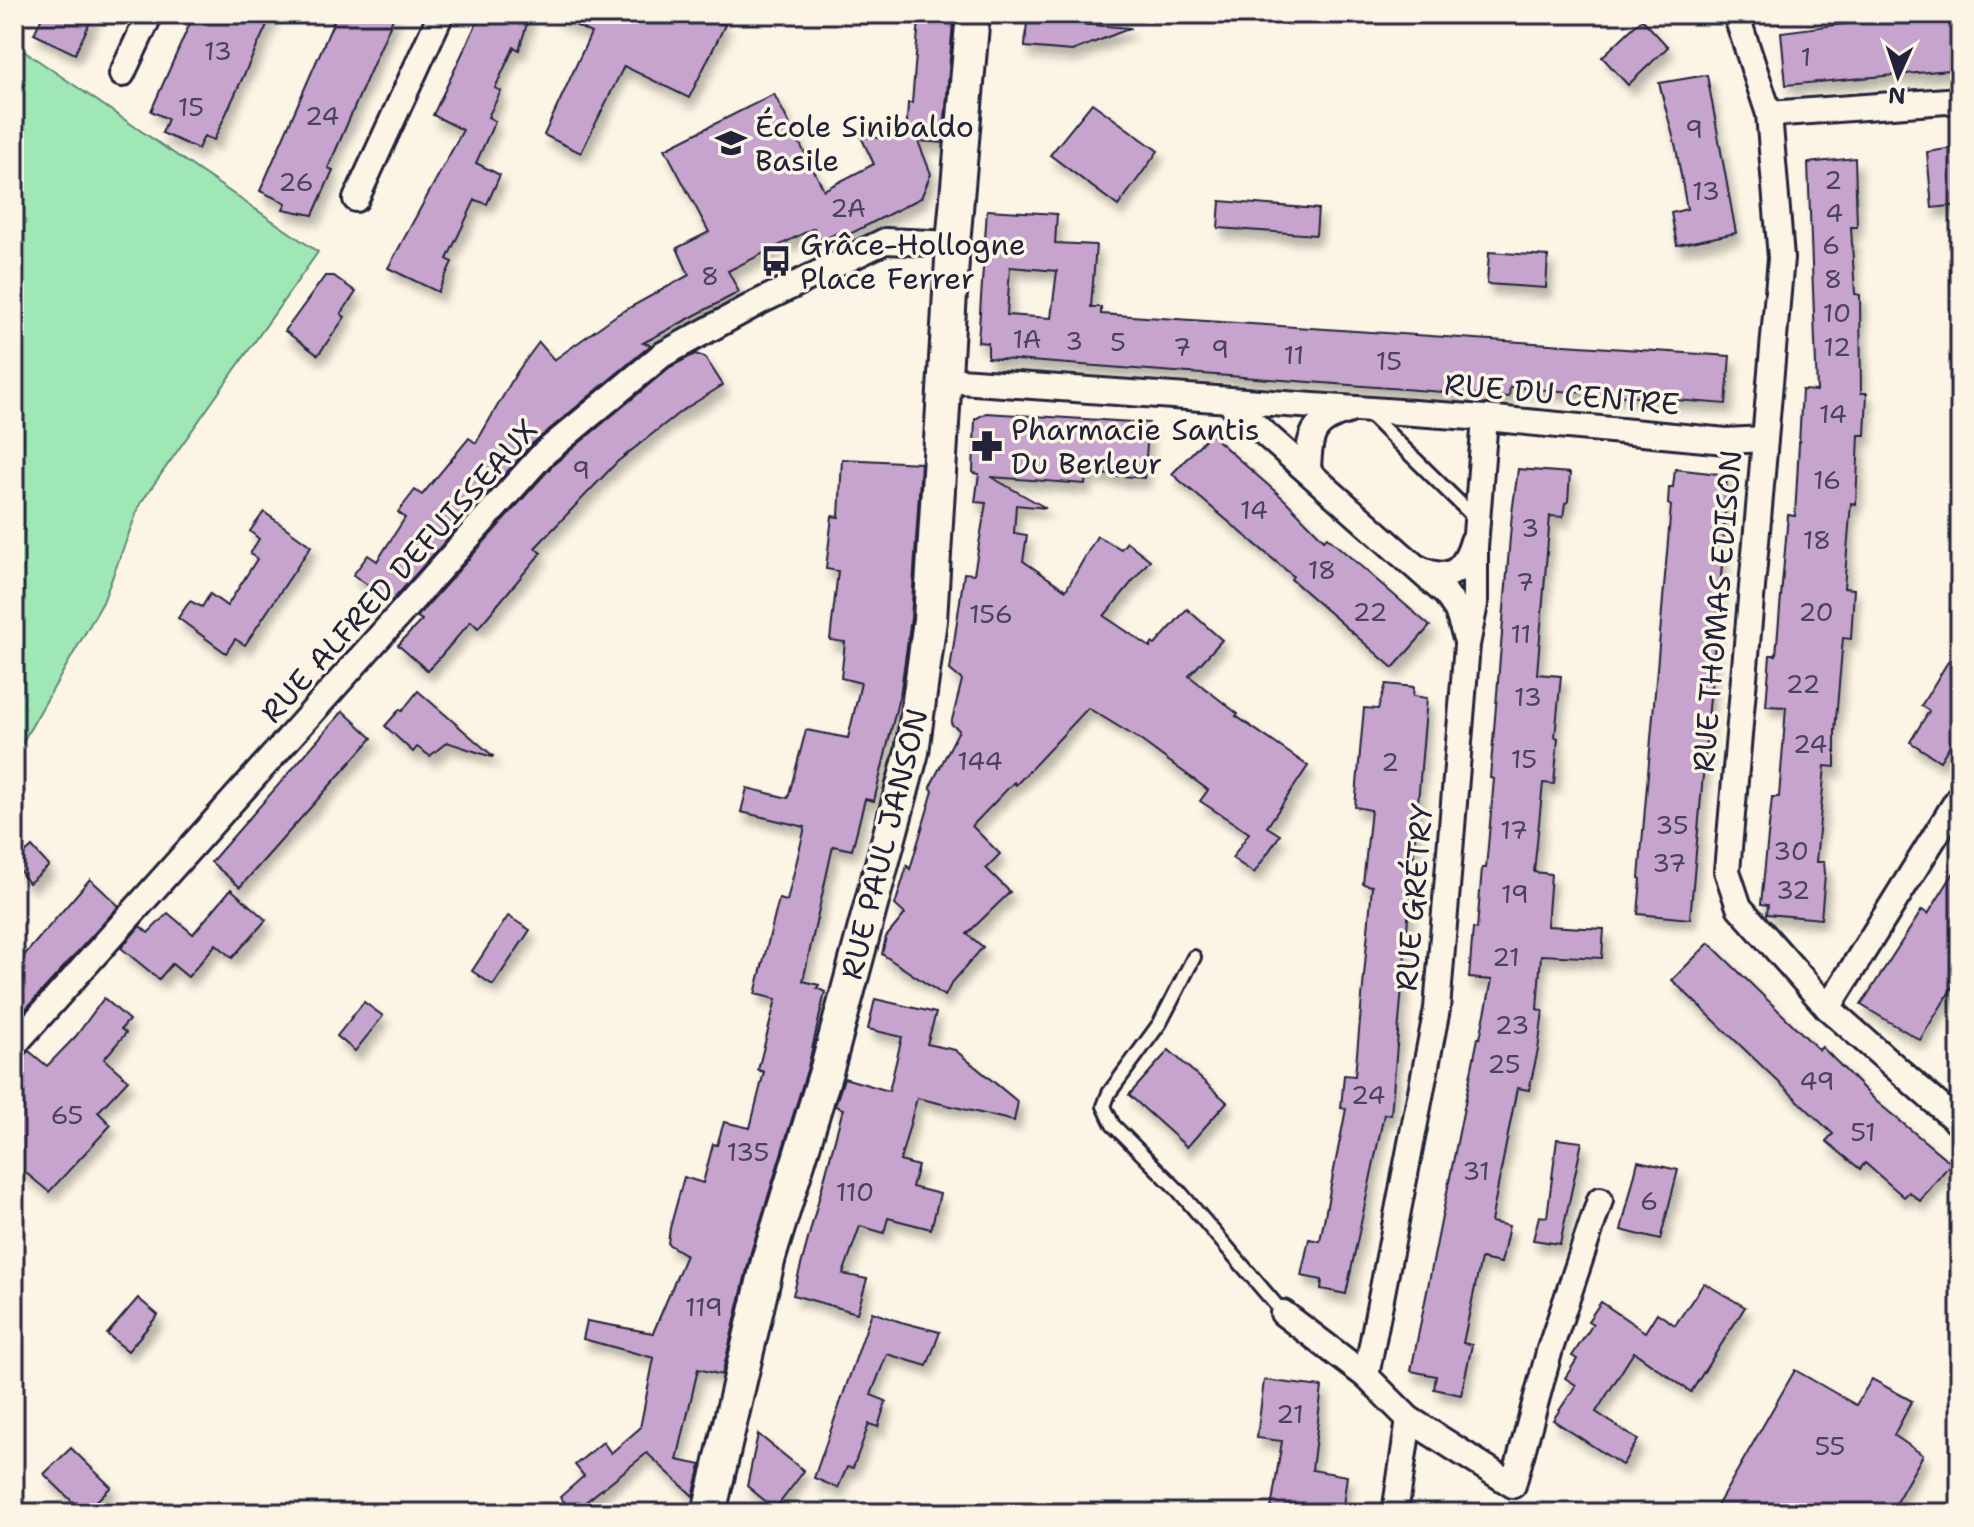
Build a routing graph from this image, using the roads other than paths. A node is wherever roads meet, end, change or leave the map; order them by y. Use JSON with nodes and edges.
{"nodes":[{"id":1,"x":150,"y":14,"type":"edge"},
{"id":2,"x":441,"y":14,"type":"edge"},
{"id":3,"x":973,"y":14,"type":"edge"},
{"id":4,"x":1736,"y":14,"type":"edge"},
{"id":5,"x":122,"y":74,"type":"dead end"},
{"id":6,"x":1960,"y":100,"type":"edge"},
{"id":7,"x":1769,"y":114,"type":"junction"},
{"id":8,"x":356,"y":199,"type":"dead end"},
{"id":9,"x":953,"y":244,"type":"junction"},
{"id":10,"x":946,"y":380,"type":"junction"},
{"id":11,"x":1228,"y":401,"type":"junction"},
{"id":12,"x":1359,"y":410,"type":"junction"},
{"id":13,"x":1485,"y":418,"type":"junction"},
{"id":14,"x":1765,"y":439,"type":"junction"},
{"id":15,"x":1308,"y":471,"type":"junction"},
{"id":16,"x":1476,"y":525,"type":"junction"},
{"id":17,"x":1416,"y":567,"type":"junction"},
{"id":18,"x":1467,"y":645,"type":"junction"},
{"id":19,"x":1960,"y":796,"type":"edge"},
{"id":20,"x":1194,"y":957,"type":"dead end"},
{"id":21,"x":1828,"y":1008,"type":"junction"},
{"id":22,"x":14,"y":1045,"type":"edge"},
{"id":23,"x":1960,"y":1124,"type":"edge"},
{"id":24,"x":1600,"y":1200,"type":"dead end"},
{"id":25,"x":1283,"y":1313,"type":"joint"},
{"id":26,"x":1366,"y":1376,"type":"junction"},
{"id":27,"x":1409,"y":1419,"type":"junction"},
{"id":28,"x":709,"y":1513,"type":"edge"},
{"id":29,"x":1395,"y":1513,"type":"edge"}],
"edges":[{"from":1,"to":5,"type":"street"},
{"from":2,"to":8,"type":"street"},
{"from":3,"to":9,"type":"street","name":"RUE PAUL JANSON"},
{"from":4,"to":7,"type":"street","name":"RUE THOMAS EDISON"},
{"from":6,"to":7,"type":"street"},
{"from":7,"to":14,"type":"street","name":"RUE THOMAS EDISON"},
{"from":9,"to":10,"type":"street","name":"RUE PAUL JANSON"},
{"from":9,"to":22,"type":"street","name":"RUE ALFRED DEFUISSEAUX"},
{"from":10,"to":11,"type":"street","name":"RUE DU CENTRE"},
{"from":10,"to":28,"type":"street","name":"RUE PAUL JANSON"},
{"from":11,"to":12,"type":"street","name":"RUE DU CENTRE"},
{"from":11,"to":15,"type":"street"},
{"from":12,"to":13,"type":"street","name":"RUE DU CENTRE"},
{"from":12,"to":15,"type":"street","name":"RUE DU CENTRE"},
{"from":12,"to":16,"type":"lane"},
{"from":13,"to":14,"type":"street","name":"RUE DU CENTRE"},
{"from":13,"to":16,"type":"street","name":"RUE GRÉTRY"},
{"from":14,"to":21,"type":"street","name":"RUE THOMAS EDISON"},
{"from":15,"to":17,"type":"street"},
{"from":16,"to":17,"type":"street"},
{"from":16,"to":18,"type":"street","name":"RUE GRÉTRY"},
{"from":17,"to":18,"type":"street"},
{"from":18,"to":26,"type":"street","name":"RUE GRÉTRY"},
{"from":19,"to":21,"type":"street"},
{"from":20,"to":25,"type":"lane"},
{"from":21,"to":23,"type":"street","name":"RUE THOMAS EDISON"},
{"from":24,"to":27,"type":"street"},
{"from":25,"to":26,"type":"street"},
{"from":26,"to":27,"type":"street"},
{"from":27,"to":29,"type":"street"}]}
